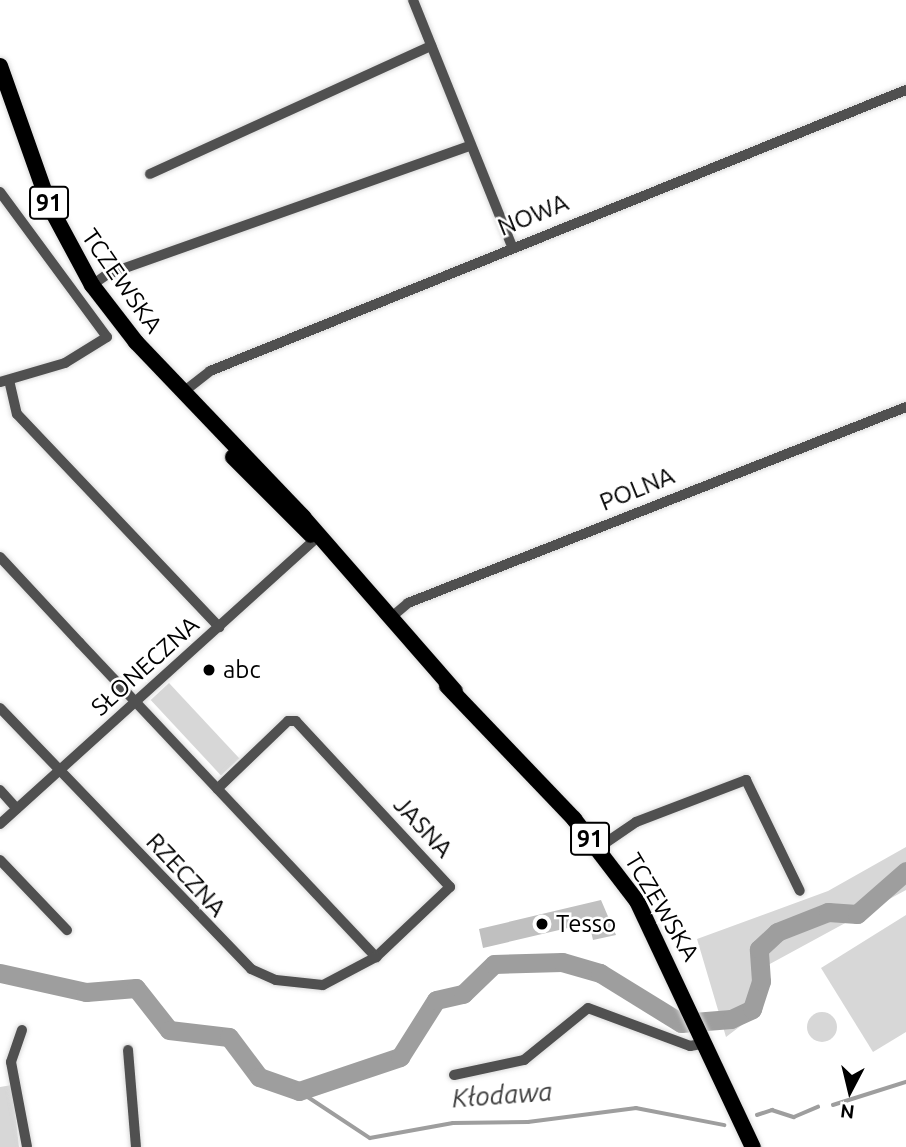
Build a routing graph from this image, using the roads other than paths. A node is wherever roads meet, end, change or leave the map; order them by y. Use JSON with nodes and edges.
{"nodes":[{"id":1,"x":413,"y":0,"type":"edge"},
{"id":2,"x":431,"y":46,"type":"junction"},
{"id":3,"x":0,"y":66,"type":"edge"},
{"id":4,"x":906,"y":90,"type":"edge"},
{"id":5,"x":470,"y":146,"type":"junction"},
{"id":6,"x":150,"y":174,"type":"dead end"},
{"id":7,"x":0,"y":192,"type":"edge"},
{"id":8,"x":512,"y":246,"type":"junction"},
{"id":9,"x":92,"y":285,"type":"junction"},
{"id":10,"x":4,"y":381,"type":"edge"},
{"id":11,"x":182,"y":393,"type":"junction"},
{"id":12,"x":906,"y":407,"type":"edge"},
{"id":13,"x":316,"y":538,"type":"junction"},
{"id":14,"x":0,"y":557,"type":"edge"},
{"id":15,"x":389,"y":619,"type":"junction"},
{"id":16,"x":219,"y":627,"type":"junction"},
{"id":17,"x":138,"y":703,"type":"junction"},
{"id":18,"x":0,"y":708,"type":"edge"},
{"id":19,"x":60,"y":771,"type":"junction"},
{"id":20,"x":218,"y":789,"type":"junction"},
{"id":21,"x":0,"y":790,"type":"edge"},
{"id":22,"x":17,"y":808,"type":"junction"},
{"id":23,"x":0,"y":824,"type":"edge"},
{"id":24,"x":598,"y":848,"type":"junction"},
{"id":25,"x":0,"y":860,"type":"edge"},
{"id":26,"x":800,"y":891,"type":"dead end"},
{"id":27,"x":67,"y":930,"type":"dead end"},
{"id":28,"x":376,"y":957,"type":"junction"},
{"id":29,"x":22,"y":1030,"type":"dead end"},
{"id":30,"x":705,"y":1038,"type":"junction"},
{"id":31,"x":128,"y":1050,"type":"dead end"},
{"id":32,"x":454,"y":1075,"type":"dead end"},
{"id":33,"x":27,"y":1147,"type":"edge"},
{"id":34,"x":136,"y":1147,"type":"edge"},
{"id":35,"x":752,"y":1147,"type":"edge"}],
"edges":[{"from":1,"to":2,"type":"street"},
{"from":2,"to":5,"type":"street"},
{"from":2,"to":6,"type":"street"},
{"from":3,"to":9,"type":"main road","name":"TCZEWSKA","number":"91"},
{"from":4,"to":8,"type":"street","name":"NOWA"},
{"from":5,"to":8,"type":"street"},
{"from":5,"to":9,"type":"street"},
{"from":7,"to":10,"type":"street"},
{"from":8,"to":11,"type":"street","name":"NOWA"},
{"from":9,"to":11,"type":"main road","name":"TCZEWSKA","number":"91"},
{"from":10,"to":16,"type":"street"},
{"from":11,"to":13,"type":"main road","name":"TCZEWSKA","number":"91"},
{"from":12,"to":15,"type":"street","name":"POLNA"},
{"from":13,"to":15,"type":"main road","name":"TCZEWSKA","number":"91"},
{"from":13,"to":16,"type":"street","name":"SŁONECZNA"},
{"from":14,"to":17,"type":"street"},
{"from":15,"to":24,"type":"main road","name":"TCZEWSKA","number":"91"},
{"from":16,"to":17,"type":"street","name":"SŁONECZNA"},
{"from":17,"to":19,"type":"street","name":"SŁONECZNA"},
{"from":17,"to":20,"type":"street"},
{"from":18,"to":19,"type":"street","name":"RZECZNA"},
{"from":19,"to":22,"type":"street","name":"SŁONECZNA"},
{"from":19,"to":28,"type":"street","name":"RZECZNA"},
{"from":20,"to":28,"type":"street"},
{"from":20,"to":28,"type":"street","name":"JASNA"},
{"from":21,"to":22,"type":"street"},
{"from":22,"to":23,"type":"street","name":"SŁONECZNA"},
{"from":24,"to":26,"type":"street"},
{"from":24,"to":30,"type":"main road","name":"TCZEWSKA","number":"91"},
{"from":25,"to":27,"type":"street"},
{"from":29,"to":33,"type":"street"},
{"from":30,"to":32,"type":"street"},
{"from":30,"to":35,"type":"main road","name":"TCZEWSKA","number":"91"},
{"from":31,"to":34,"type":"street"}]}
